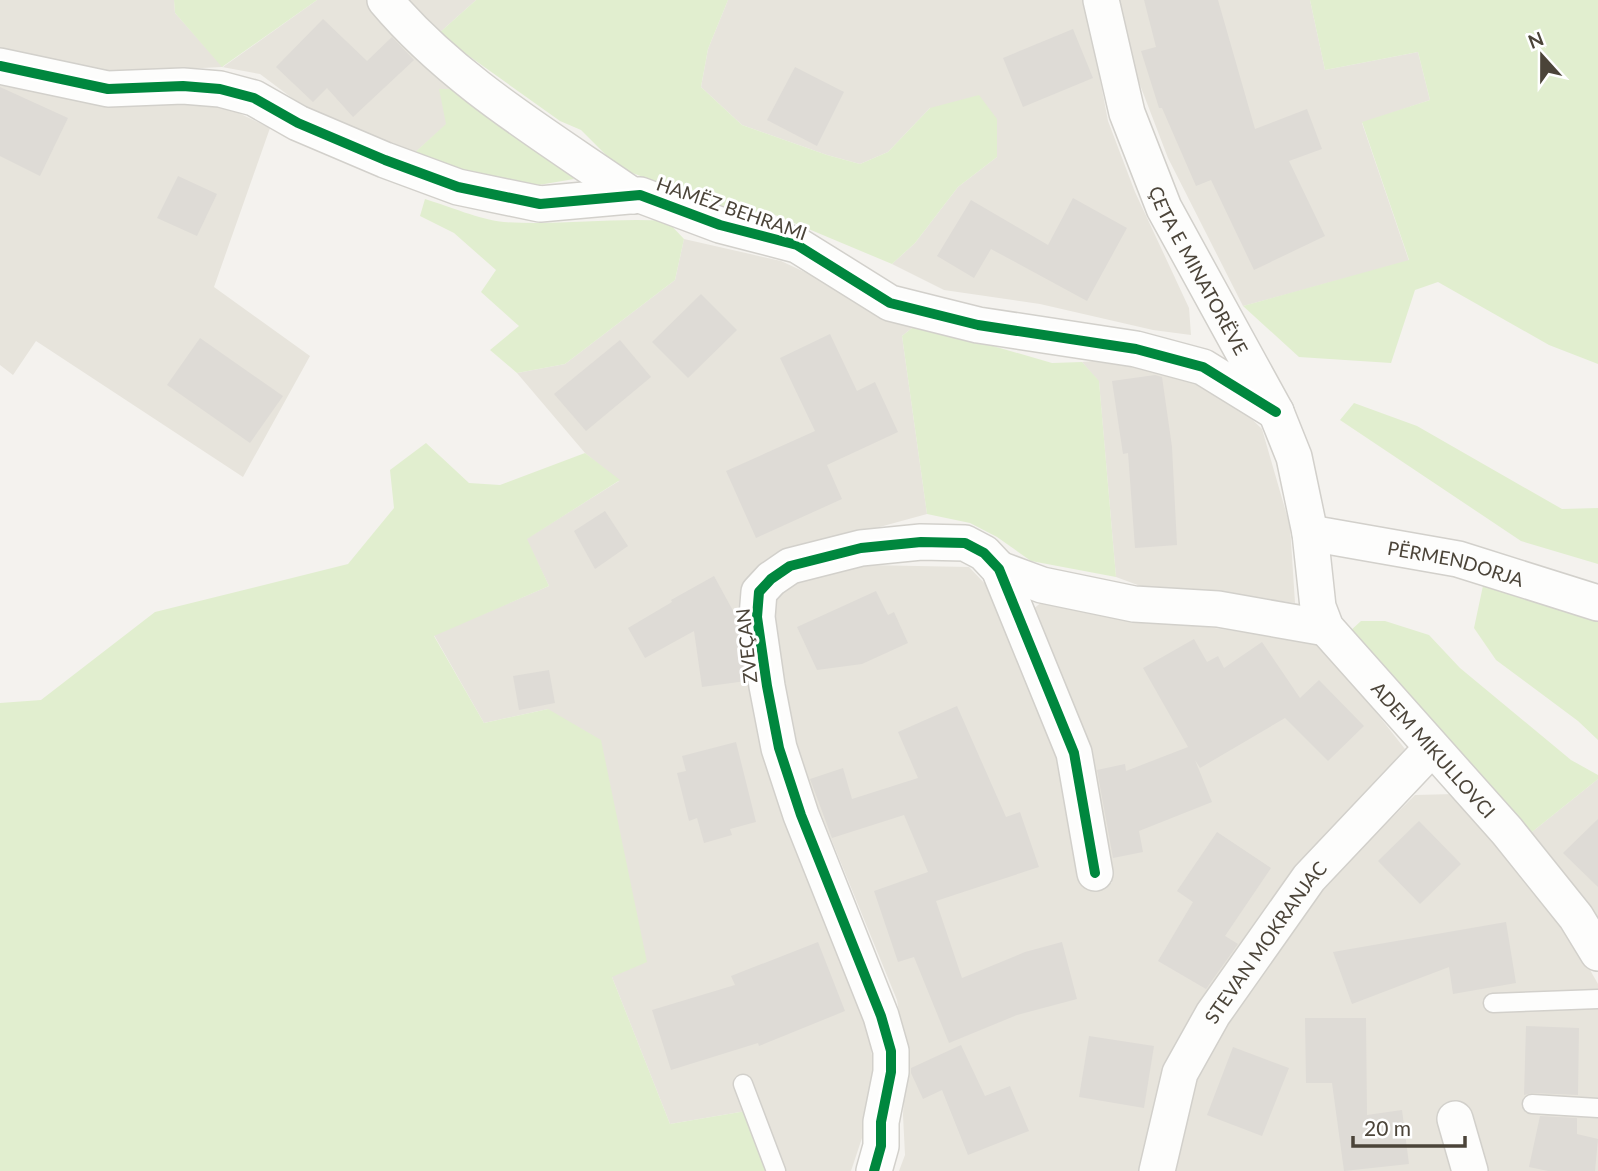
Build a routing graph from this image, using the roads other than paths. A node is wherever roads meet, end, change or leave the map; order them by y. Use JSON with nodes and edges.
{"nodes":[{"id":1,"x":385,"y":0,"type":"edge"},
{"id":2,"x":1101,"y":0,"type":"edge"},
{"id":3,"x":0,"y":66,"type":"edge"},
{"id":4,"x":633,"y":196,"type":"junction"},
{"id":5,"x":1276,"y":411,"type":"junction"},
{"id":6,"x":1310,"y":533,"type":"junction"},
{"id":7,"x":999,"y":569,"type":"junction"},
{"id":8,"x":1598,"y":603,"type":"edge"},
{"id":9,"x":1326,"y":628,"type":"junction"},
{"id":10,"x":1432,"y":748,"type":"junction"},
{"id":11,"x":1095,"y":873,"type":"dead end"},
{"id":12,"x":1598,"y":953,"type":"edge"},
{"id":13,"x":1598,"y":999,"type":"edge"},
{"id":14,"x":1493,"y":1003,"type":"dead end"},
{"id":15,"x":743,"y":1084,"type":"dead end"},
{"id":16,"x":1532,"y":1104,"type":"dead end"},
{"id":17,"x":1598,"y":1108,"type":"edge"},
{"id":18,"x":1455,"y":1119,"type":"dead end"},
{"id":19,"x":776,"y":1171,"type":"edge"},
{"id":20,"x":874,"y":1171,"type":"edge"},
{"id":21,"x":1157,"y":1171,"type":"edge"},
{"id":22,"x":1470,"y":1171,"type":"edge"}],
"edges":[{"from":1,"to":4,"type":"street","name":"HAMËZ BEHRAMI"},
{"from":2,"to":5,"type":"street","name":"ÇETA E MINATORËVE"},
{"from":3,"to":4,"type":"street","name":"HAMËZ BEHRAMI"},
{"from":4,"to":5,"type":"street","name":"HAMËZ BEHRAMI"},
{"from":5,"to":6,"type":"street","name":"ÇETA E MINATORËVE"},
{"from":6,"to":8,"type":"street","name":"PËRMENDORJA"},
{"from":6,"to":9,"type":"street","name":"ADEM MIKULLOVCI"},
{"from":7,"to":9,"type":"street","name":"ZVEÇAN"},
{"from":7,"to":11,"type":"street","name":"ZVEÇAN"},
{"from":7,"to":20,"type":"street","name":"ZVEÇAN"},
{"from":9,"to":10,"type":"street","name":"ADEM MIKULLOVCI"},
{"from":10,"to":12,"type":"street","name":"ADEM MIKULLOVCI"},
{"from":10,"to":21,"type":"street","name":"STEVAN MOKRANJAC"},
{"from":13,"to":14,"type":"lane"},
{"from":15,"to":19,"type":"lane"},
{"from":16,"to":17,"type":"lane"},
{"from":18,"to":22,"type":"street"}]}
